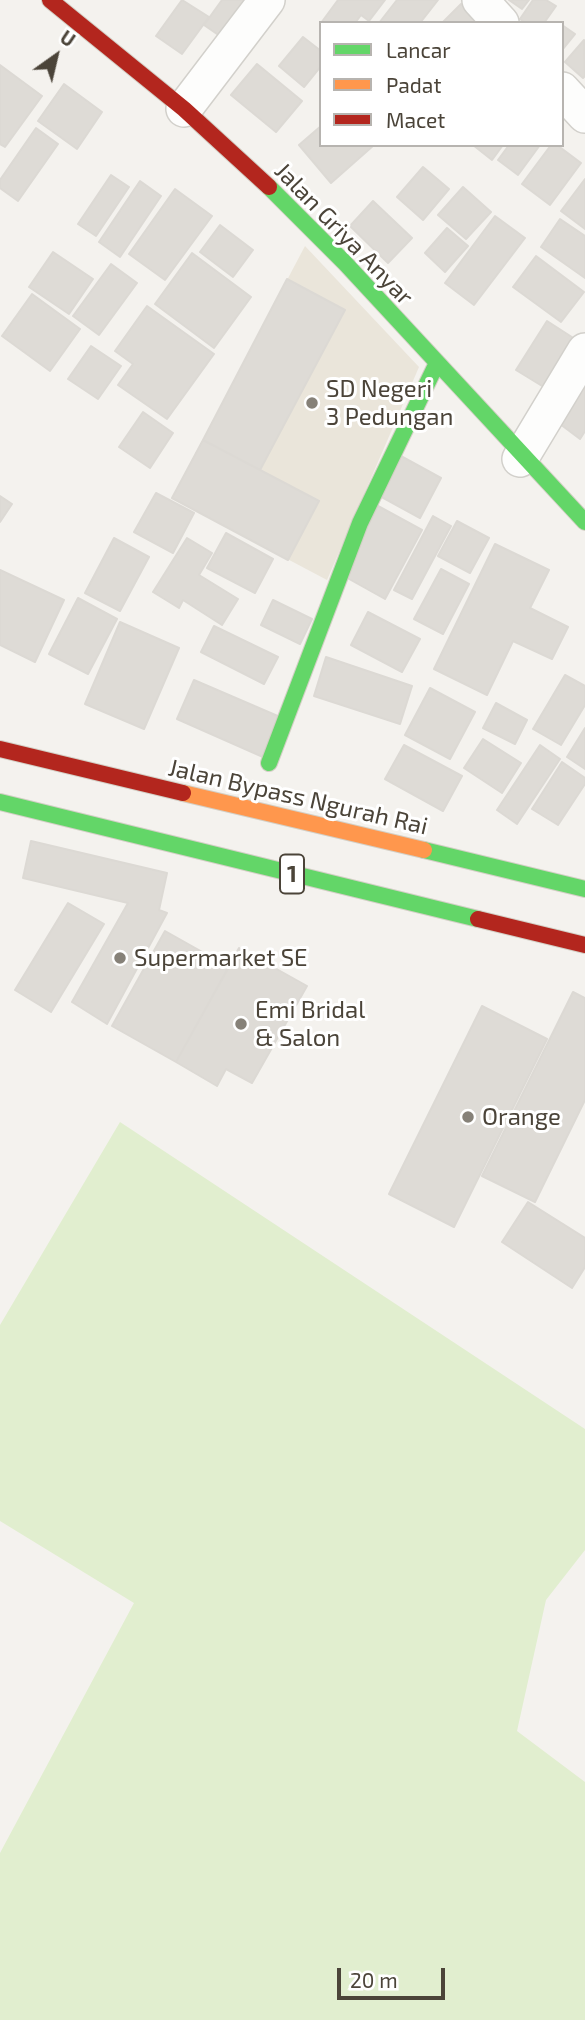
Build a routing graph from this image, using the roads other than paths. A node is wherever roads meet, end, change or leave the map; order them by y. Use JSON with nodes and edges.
{"nodes":[{"id":1,"x":50,"y":0,"type":"edge"},
{"id":2,"x":267,"y":0,"type":"edge"},
{"id":3,"x":480,"y":0,"type":"edge"},
{"id":4,"x":499,"y":21,"type":"edge"},
{"id":5,"x":564,"y":92,"type":"edge"},
{"id":6,"x":184,"y":109,"type":"junction"},
{"id":7,"x":585,"y":115,"type":"edge"},
{"id":8,"x":585,"y":351,"type":"edge"},
{"id":9,"x":437,"y":363,"type":"junction"},
{"id":10,"x":520,"y":458,"type":"junction"},
{"id":11,"x":585,"y":523,"type":"edge"},
{"id":12,"x":0,"y":749,"type":"edge"},
{"id":13,"x":269,"y":763,"type":"dead end"},
{"id":14,"x":0,"y":802,"type":"edge"},
{"id":15,"x":585,"y":889,"type":"edge"},
{"id":16,"x":585,"y":945,"type":"edge"}],
"edges":[{"from":1,"to":6,"type":"main road","name":"Jalan Griya Anyar"},
{"from":2,"to":6,"type":"street"},
{"from":3,"to":4,"type":"street"},
{"from":5,"to":7,"type":"street"},
{"from":6,"to":9,"type":"main road","name":"Jalan Griya Anyar"},
{"from":8,"to":10,"type":"street"},
{"from":9,"to":10,"type":"main road","name":"Jalan Griya Anyar"},
{"from":9,"to":13,"type":"main road"},
{"from":10,"to":11,"type":"main road","name":"Jalan Griya Anyar"},
{"from":12,"to":15,"type":"main road","name":"Jalan Bypass Ngurah Rai","number":"1"},
{"from":14,"to":16,"type":"main road","number":"1"}]}
